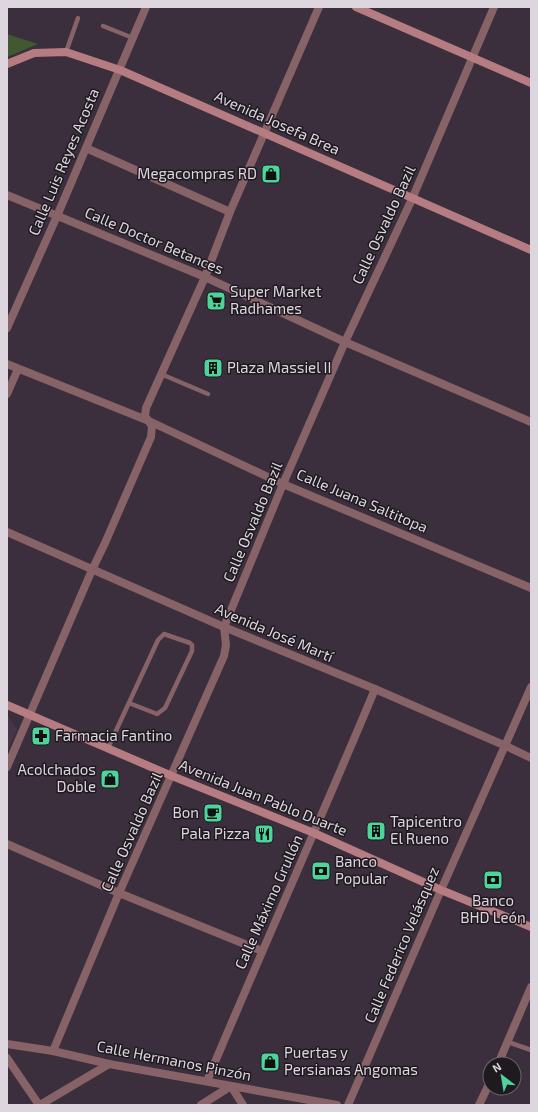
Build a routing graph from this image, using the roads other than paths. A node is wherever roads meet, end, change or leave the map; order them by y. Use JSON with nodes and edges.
{"nodes":[{"id":1,"x":146,"y":7,"type":"edge"},
{"id":2,"x":319,"y":7,"type":"edge"},
{"id":3,"x":356,"y":7,"type":"edge"},
{"id":4,"x":494,"y":7,"type":"edge"},
{"id":5,"x":78,"y":18,"type":"dead end"},
{"id":6,"x":103,"y":26,"type":"dead end"},
{"id":7,"x":133,"y":38,"type":"junction"},
{"id":8,"x":66,"y":52,"type":"junction"},
{"id":9,"x":472,"y":58,"type":"junction"},
{"id":10,"x":7,"y":64,"type":"edge"},
{"id":11,"x":120,"y":70,"type":"junction"},
{"id":12,"x":531,"y":83,"type":"edge"},
{"id":13,"x":265,"y":133,"type":"junction"},
{"id":14,"x":86,"y":148,"type":"junction"},
{"id":15,"x":7,"y":195,"type":"edge"},
{"id":16,"x":412,"y":199,"type":"junction"},
{"id":17,"x":230,"y":212,"type":"junction"},
{"id":18,"x":57,"y":216,"type":"junction"},
{"id":19,"x":531,"y":250,"type":"edge"},
{"id":20,"x":205,"y":277,"type":"junction"},
{"id":21,"x":7,"y":328,"type":"edge"},
{"id":22,"x":345,"y":342,"type":"junction"},
{"id":23,"x":7,"y":364,"type":"edge"},
{"id":24,"x":18,"y":369,"type":"junction"},
{"id":25,"x":161,"y":374,"type":"junction"},
{"id":26,"x":7,"y":394,"type":"edge"},
{"id":27,"x":208,"y":394,"type":"dead end"},
{"id":28,"x":149,"y":422,"type":"junction"},
{"id":29,"x":531,"y":422,"type":"edge"},
{"id":30,"x":283,"y":484,"type":"junction"},
{"id":31,"x":7,"y":532,"type":"edge"},
{"id":32,"x":92,"y":570,"type":"junction"},
{"id":33,"x":531,"y":588,"type":"edge"},
{"id":34,"x":224,"y":627,"type":"junction"},
{"id":35,"x":531,"y":687,"type":"edge"},
{"id":36,"x":375,"y":690,"type":"junction"},
{"id":37,"x":129,"y":703,"type":"junction"},
{"id":38,"x":7,"y":705,"type":"edge"},
{"id":39,"x":29,"y":715,"type":"junction"},
{"id":40,"x":506,"y":746,"type":"junction"},
{"id":41,"x":108,"y":748,"type":"junction"},
{"id":42,"x":531,"y":758,"type":"edge"},
{"id":43,"x":7,"y":767,"type":"edge"},
{"id":44,"x":172,"y":776,"type":"junction"},
{"id":45,"x":314,"y":833,"type":"junction"},
{"id":46,"x":7,"y":844,"type":"edge"},
{"id":47,"x":441,"y":890,"type":"junction"},
{"id":48,"x":119,"y":893,"type":"junction"},
{"id":49,"x":531,"y":927,"type":"edge"},
{"id":50,"x":262,"y":951,"type":"junction"},
{"id":51,"x":531,"y":987,"type":"edge"},
{"id":52,"x":508,"y":1042,"type":"junction"},
{"id":53,"x":7,"y":1044,"type":"edge"},
{"id":54,"x":531,"y":1050,"type":"edge"},
{"id":55,"x":53,"y":1051,"type":"junction"},
{"id":56,"x":502,"y":1056,"type":"edge"},
{"id":57,"x":7,"y":1058,"type":"edge"},
{"id":58,"x":109,"y":1064,"type":"junction"},
{"id":59,"x":206,"y":1082,"type":"junction"},
{"id":60,"x":231,"y":1086,"type":"junction"},
{"id":61,"x":39,"y":1105,"type":"edge"},
{"id":62,"x":201,"y":1105,"type":"edge"},
{"id":63,"x":243,"y":1105,"type":"edge"},
{"id":64,"x":337,"y":1105,"type":"edge"},
{"id":65,"x":348,"y":1105,"type":"edge"}],
"edges":[{"from":1,"to":7,"type":"street","name":"Calle Luis Reyes Acosta"},
{"from":2,"to":13,"type":"street"},
{"from":3,"to":9,"type":"main road"},
{"from":4,"to":9,"type":"street","name":"Calle Osvaldo Bazil"},
{"from":5,"to":8,"type":"lane"},
{"from":6,"to":7,"type":"lane"},
{"from":7,"to":11,"type":"street","name":"Calle Luis Reyes Acosta"},
{"from":8,"to":10,"type":"main road","name":"Avenida Josefa Brea"},
{"from":8,"to":11,"type":"main road","name":"Avenida Josefa Brea"},
{"from":9,"to":12,"type":"main road"},
{"from":9,"to":16,"type":"street","name":"Calle Osvaldo Bazil"},
{"from":11,"to":13,"type":"main road","name":"Avenida Josefa Brea"},
{"from":11,"to":14,"type":"street","name":"Calle Luis Reyes Acosta"},
{"from":13,"to":16,"type":"main road","name":"Avenida Josefa Brea"},
{"from":13,"to":17,"type":"street"},
{"from":14,"to":17,"type":"street"},
{"from":14,"to":18,"type":"street","name":"Calle Luis Reyes Acosta"},
{"from":15,"to":18,"type":"street","name":"Calle Doctor Betances"},
{"from":16,"to":19,"type":"main road","name":"Avenida Josefa Brea"},
{"from":16,"to":22,"type":"street","name":"Calle Osvaldo Bazil"},
{"from":17,"to":20,"type":"street"},
{"from":18,"to":20,"type":"street","name":"Calle Doctor Betances"},
{"from":18,"to":21,"type":"street","name":"Calle Luis Reyes Acosta"},
{"from":20,"to":22,"type":"street","name":"Calle Doctor Betances"},
{"from":20,"to":25,"type":"street"},
{"from":22,"to":29,"type":"street","name":"Calle Doctor Betances"},
{"from":22,"to":30,"type":"street","name":"Calle Osvaldo Bazil"},
{"from":23,"to":24,"type":"street","name":"Calle Juana Saltitopa"},
{"from":24,"to":26,"type":"street"},
{"from":24,"to":28,"type":"street","name":"Calle Juana Saltitopa"},
{"from":25,"to":27,"type":"lane"},
{"from":25,"to":28,"type":"street"},
{"from":28,"to":30,"type":"street","name":"Calle Juana Saltitopa"},
{"from":28,"to":32,"type":"street"},
{"from":30,"to":33,"type":"street","name":"Calle Juana Saltitopa"},
{"from":30,"to":34,"type":"street","name":"Calle Osvaldo Bazil"},
{"from":31,"to":32,"type":"street","name":"Avenida José Martí"},
{"from":32,"to":34,"type":"street","name":"Avenida José Martí"},
{"from":32,"to":39,"type":"street"},
{"from":34,"to":36,"type":"street","name":"Avenida José Martí"},
{"from":34,"to":44,"type":"street","name":"Calle Osvaldo Bazil"},
{"from":35,"to":40,"type":"street","name":"Calle Federico Velásquez"},
{"from":36,"to":40,"type":"street","name":"Avenida José Martí"},
{"from":36,"to":45,"type":"street","name":"Calle Máximo Grullón"},
{"from":37,"to":37,"type":"lane"},
{"from":37,"to":41,"type":"lane"},
{"from":38,"to":39,"type":"main road","name":"Avenida Juan Pablo Duarte"},
{"from":39,"to":41,"type":"main road","name":"Avenida Juan Pablo Duarte"},
{"from":39,"to":43,"type":"street"},
{"from":40,"to":42,"type":"street","name":"Avenida José Martí"},
{"from":40,"to":47,"type":"street","name":"Calle Federico Velásquez"},
{"from":41,"to":44,"type":"main road","name":"Avenida Juan Pablo Duarte"},
{"from":44,"to":45,"type":"main road","name":"Avenida Juan Pablo Duarte"},
{"from":44,"to":48,"type":"street","name":"Calle Osvaldo Bazil"},
{"from":45,"to":47,"type":"main road","name":"Avenida Juan Pablo Duarte"},
{"from":45,"to":50,"type":"street","name":"Calle Máximo Grullón"},
{"from":46,"to":48,"type":"street"},
{"from":47,"to":49,"type":"main road","name":"Avenida Juan Pablo Duarte"},
{"from":47,"to":65,"type":"street","name":"Calle Federico Velásquez"},
{"from":48,"to":50,"type":"street"},
{"from":48,"to":55,"type":"street","name":"Calle Osvaldo Bazil"},
{"from":50,"to":59,"type":"street","name":"Calle Máximo Grullón"},
{"from":51,"to":52,"type":"street"},
{"from":52,"to":54,"type":"lane"},
{"from":52,"to":56,"type":"street"},
{"from":53,"to":55,"type":"street","name":"Calle Hermanos Pinzón"},
{"from":55,"to":58,"type":"street","name":"Calle Hermanos Pinzón"},
{"from":57,"to":61,"type":"street"},
{"from":58,"to":59,"type":"street","name":"Calle Hermanos Pinzón"},
{"from":58,"to":61,"type":"street"},
{"from":59,"to":60,"type":"street","name":"Calle Hermanos Pinzón"},
{"from":60,"to":62,"type":"street"},
{"from":60,"to":63,"type":"street"},
{"from":60,"to":64,"type":"street","name":"Calle Hermanos Pinzón"}]}
